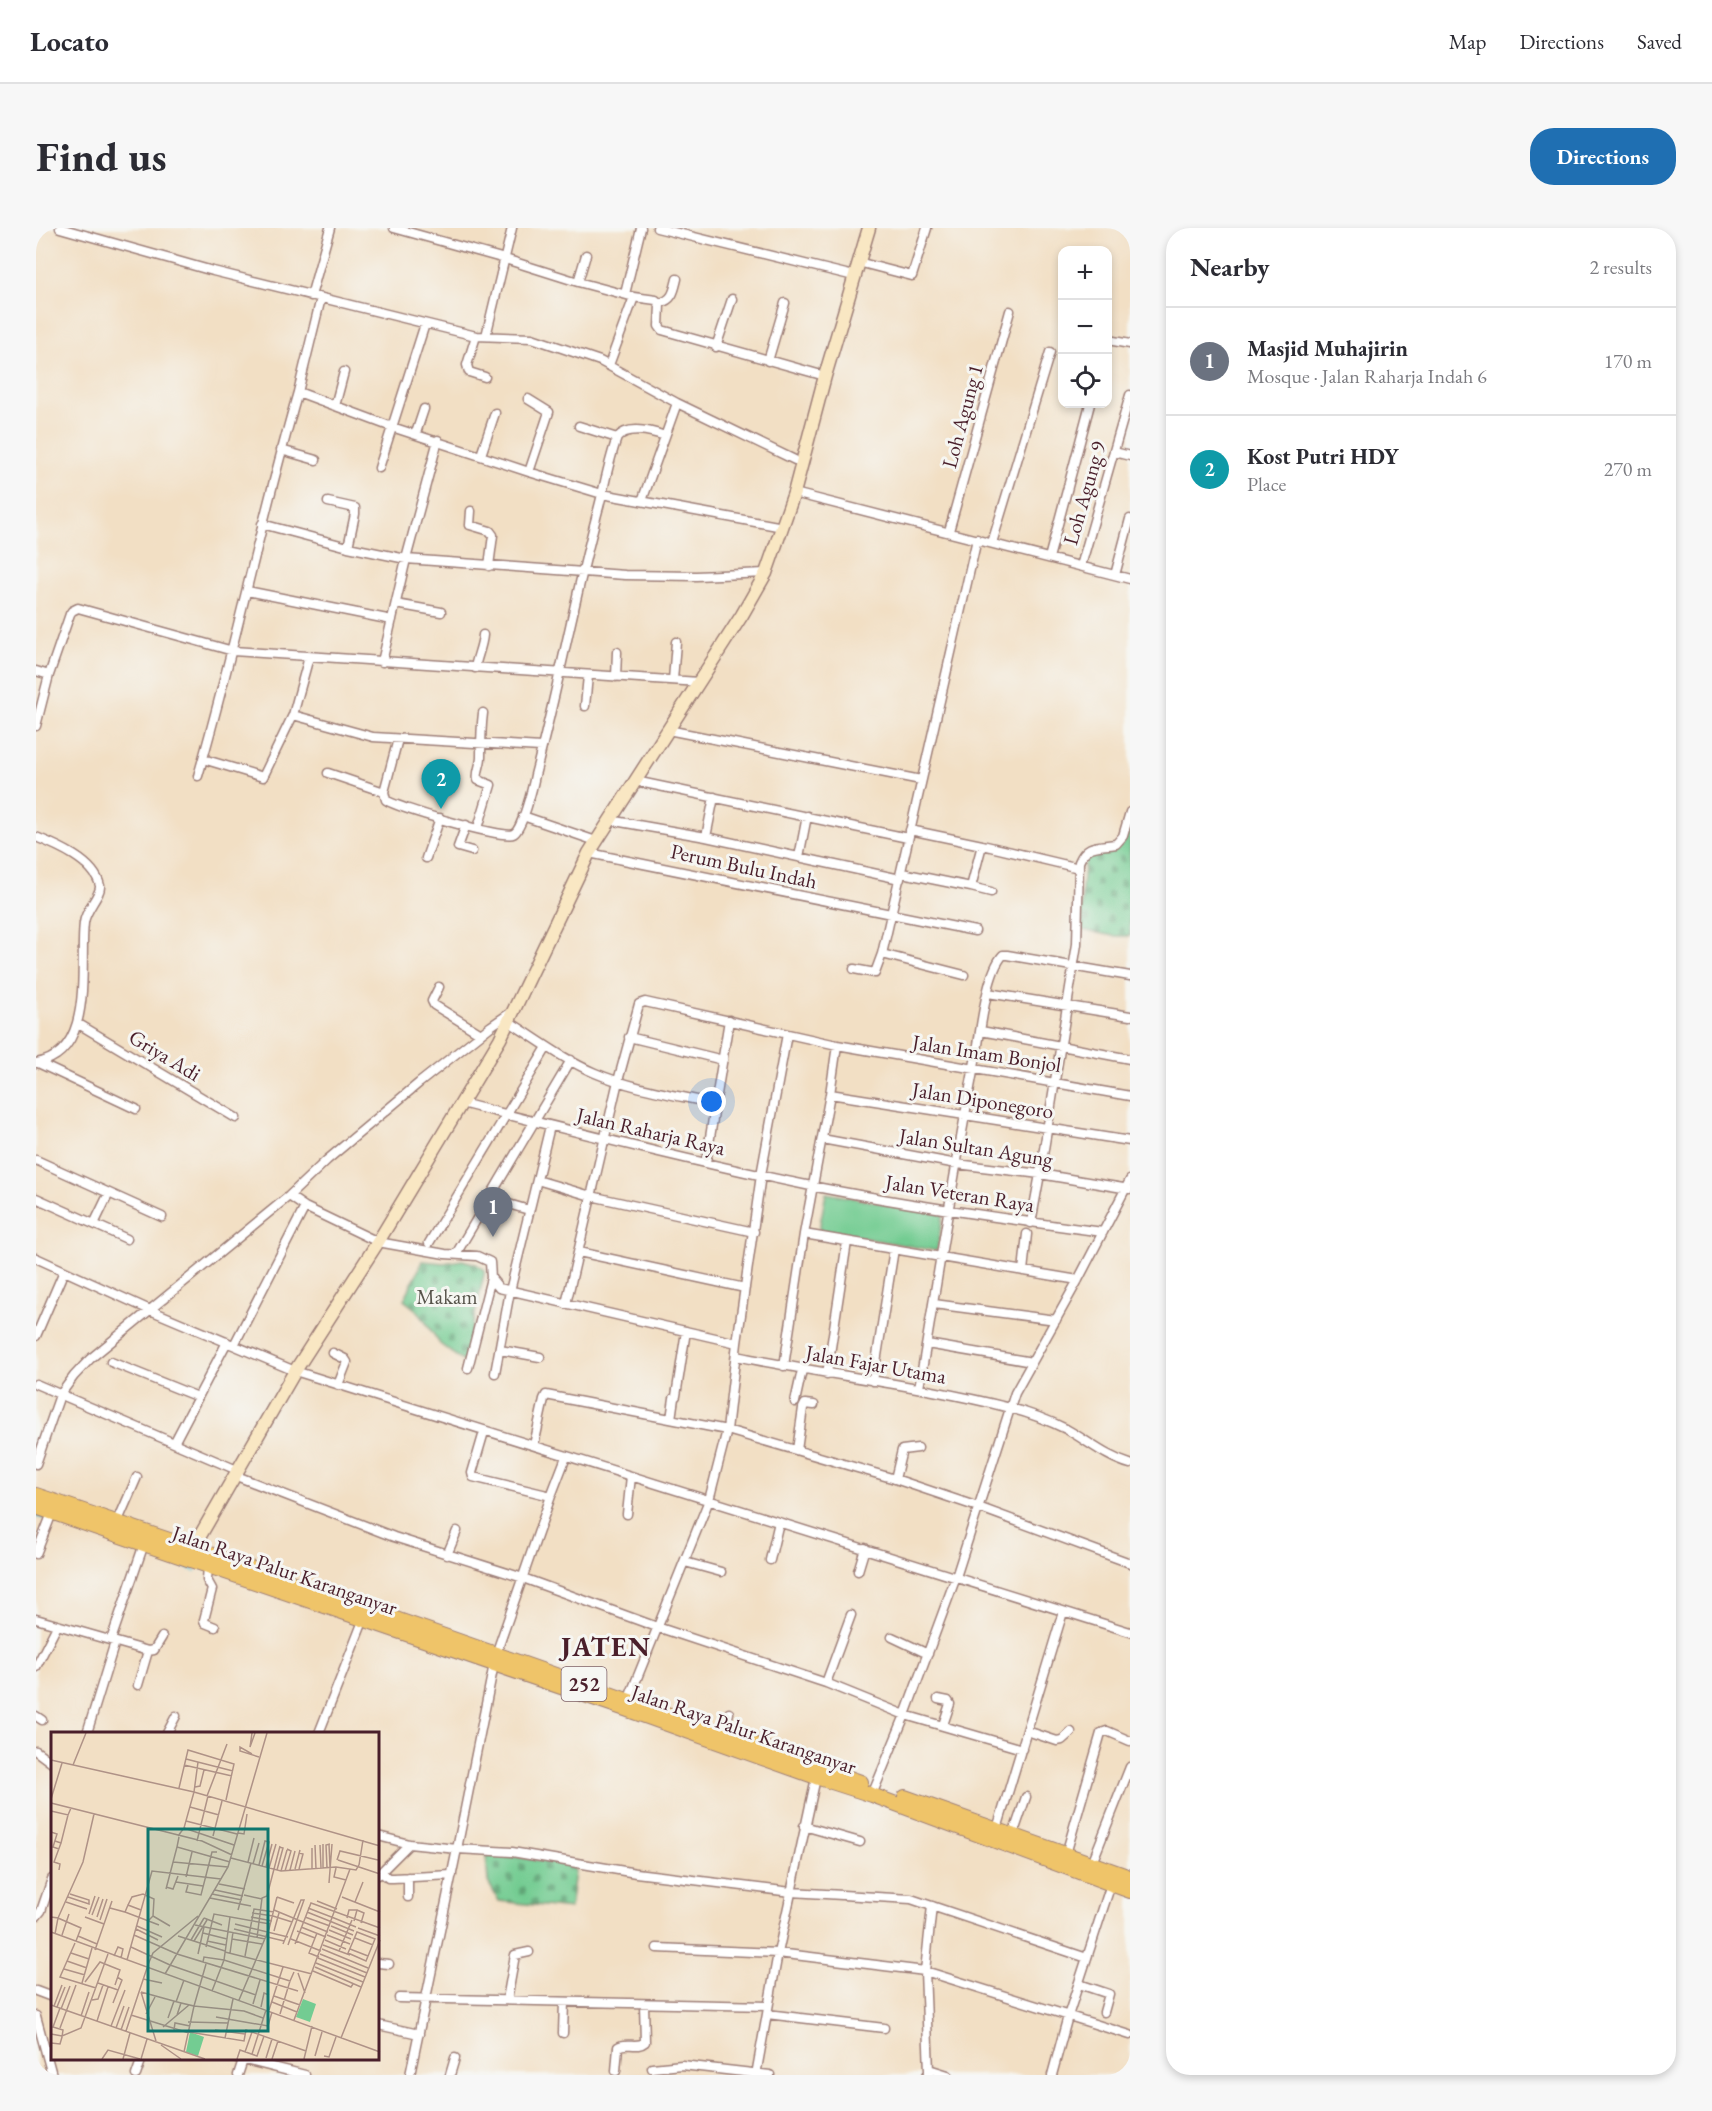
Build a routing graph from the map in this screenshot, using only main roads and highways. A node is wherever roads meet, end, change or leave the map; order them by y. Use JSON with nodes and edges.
{"nodes":[{"id":1,"x":869,"y":228,"type":"edge"},
{"id":2,"x":36,"y":1495,"type":"edge"},
{"id":3,"x":36,"y":1507,"type":"edge"},
{"id":4,"x":52,"y":1513,"type":"junction"},
{"id":5,"x":190,"y":1553,"type":"junction"},
{"id":6,"x":362,"y":1622,"type":"junction"},
{"id":7,"x":626,"y":1705,"type":"junction"},
{"id":8,"x":816,"y":1776,"type":"junction"},
{"id":9,"x":873,"y":1791,"type":"junction"},
{"id":10,"x":1064,"y":1859,"type":"junction"},
{"id":11,"x":1130,"y":1877,"type":"edge"},
{"id":12,"x":1111,"y":1885,"type":"junction"},
{"id":13,"x":1130,"y":1891,"type":"edge"}],
"edges":[{"from":1,"to":5,"type":"main road"},
{"from":2,"to":4,"type":"main road","name":"Jalan Raya Palur Karanganyar","number":"252"},
{"from":3,"to":4,"type":"main road","name":"Jalan Raya Palur Karanganyar","number":"252"},
{"from":4,"to":5,"type":"main road","name":"Jalan Raya Palur Karanganyar","number":"252"},
{"from":4,"to":5,"type":"main road","name":"Jalan Raya Palur Karanganyar","number":"252"},
{"from":5,"to":6,"type":"main road","name":"Jalan Raya Palur Karanganyar","number":"252"},
{"from":5,"to":6,"type":"main road","name":"Jalan Raya Palur Karanganyar","number":"252"},
{"from":6,"to":7,"type":"main road","name":"Jalan Raya Palur Karanganyar","number":"252"},
{"from":7,"to":8,"type":"main road","name":"Jalan Raya Palur Karanganyar","number":"252"},
{"from":7,"to":8,"type":"main road","name":"Jalan Raya Palur Karanganyar","number":"252"},
{"from":8,"to":9,"type":"main road","name":"Jalan Raya Palur Karanganyar","number":"252"},
{"from":9,"to":10,"type":"main road","name":"Jalan Raya Palur Karanganyar","number":"252"},
{"from":9,"to":10,"type":"main road","name":"Jalan Raya Palur Karanganyar","number":"252"},
{"from":10,"to":12,"type":"main road","name":"Jalan Raya Palur Karanganyar","number":"252"},
{"from":11,"to":12,"type":"main road","name":"Jalan Raya Palur Karanganyar","number":"252"},
{"from":12,"to":13,"type":"main road","name":"Jalan Raya Palur Karanganyar","number":"252"}]}
